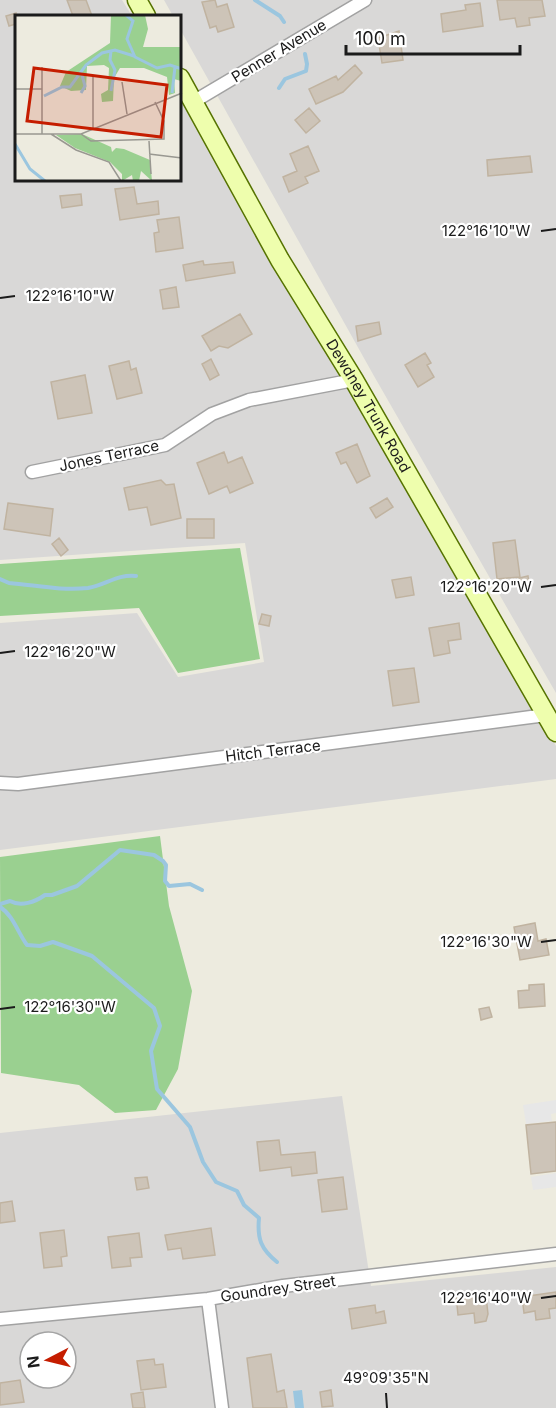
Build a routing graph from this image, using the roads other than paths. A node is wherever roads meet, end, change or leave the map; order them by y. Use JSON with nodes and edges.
{"nodes":[{"id":1,"x":137,"y":0,"type":"edge"},
{"id":2,"x":365,"y":0,"type":"edge"},
{"id":3,"x":145,"y":15,"type":"edge"},
{"id":4,"x":182,"y":82,"type":"edge"},
{"id":5,"x":193,"y":102,"type":"junction"},
{"id":6,"x":354,"y":380,"type":"junction"},
{"id":7,"x":32,"y":472,"type":"dead end"},
{"id":8,"x":546,"y":715,"type":"junction"},
{"id":9,"x":556,"y":732,"type":"edge"},
{"id":10,"x":0,"y":783,"type":"edge"},
{"id":11,"x":556,"y":1254,"type":"edge"},
{"id":12,"x":208,"y":1299,"type":"junction"},
{"id":13,"x":0,"y":1319,"type":"edge"},
{"id":14,"x":222,"y":1408,"type":"edge"}],
"edges":[{"from":1,"to":3,"type":"main road"},
{"from":2,"to":5,"type":"street","name":"Penner Avenue"},
{"from":4,"to":5,"type":"main road","name":"Dewdney Trunk Road"},
{"from":5,"to":6,"type":"main road","name":"Dewdney Trunk Road"},
{"from":6,"to":7,"type":"street","name":"Jones Terrace"},
{"from":6,"to":8,"type":"main road","name":"Dewdney Trunk Road"},
{"from":8,"to":9,"type":"main road","name":"Dewdney Trunk Road"},
{"from":8,"to":10,"type":"street","name":"Hitch Terrace"},
{"from":11,"to":12,"type":"street","name":"Goundrey Street"},
{"from":12,"to":13,"type":"street","name":"Goundrey Street"},
{"from":12,"to":14,"type":"street"}]}
